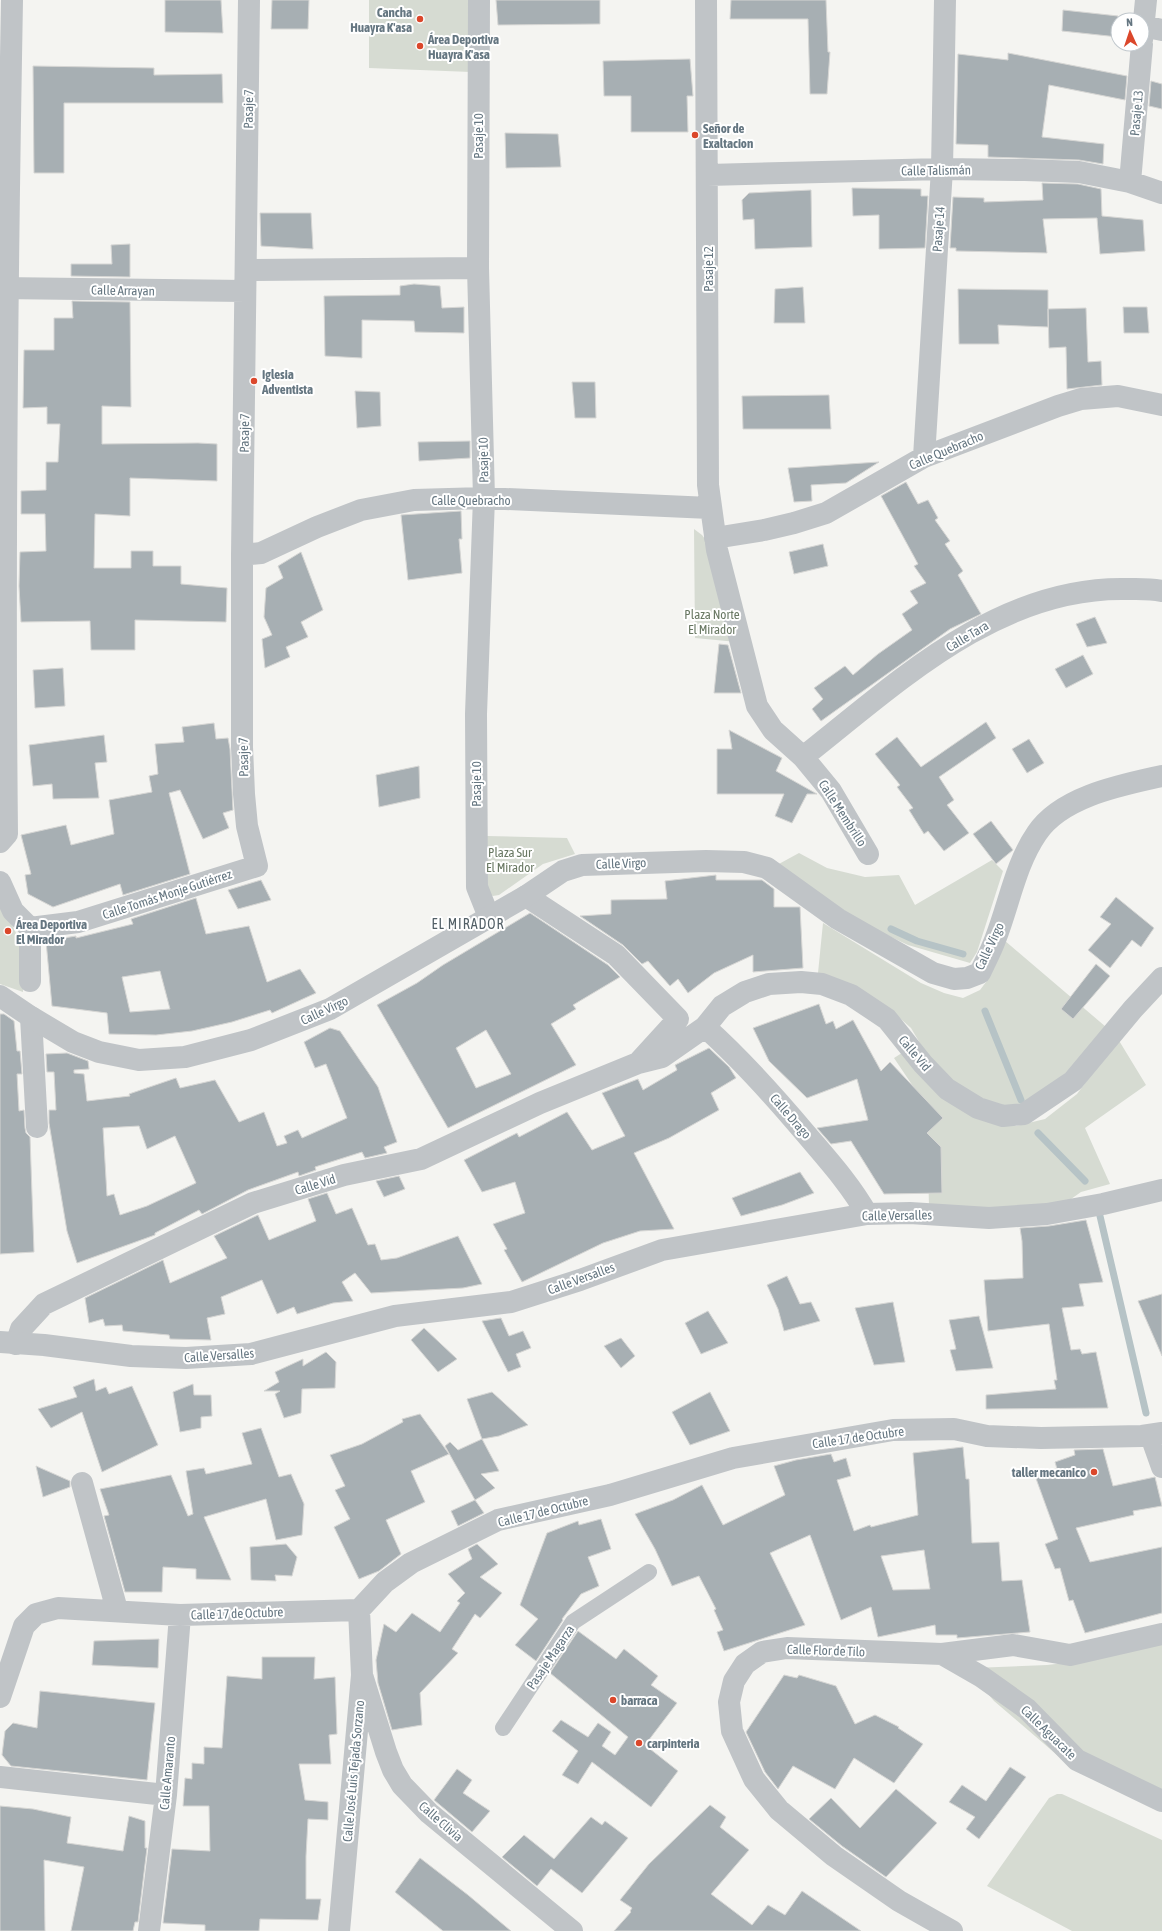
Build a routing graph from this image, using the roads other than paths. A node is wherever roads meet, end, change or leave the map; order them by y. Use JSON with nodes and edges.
{"nodes":[{"id":1,"x":12,"y":0,"type":"edge"},
{"id":2,"x":249,"y":0,"type":"edge"},
{"id":3,"x":478,"y":0,"type":"edge"},
{"id":4,"x":706,"y":0,"type":"edge"},
{"id":5,"x":945,"y":0,"type":"edge"},
{"id":6,"x":1146,"y":0,"type":"edge"},
{"id":7,"x":1146,"y":12,"type":"edge"},
{"id":8,"x":1145,"y":52,"type":"edge"},
{"id":9,"x":942,"y":169,"type":"junction"},
{"id":10,"x":708,"y":175,"type":"junction"},
{"id":11,"x":1130,"y":182,"type":"junction"},
{"id":12,"x":1162,"y":194,"type":"edge"},
{"id":13,"x":478,"y":268,"type":"junction"},
{"id":14,"x":246,"y":281,"type":"junction"},
{"id":15,"x":4,"y":288,"type":"edge"},
{"id":16,"x":1162,"y":404,"type":"edge"},
{"id":17,"x":924,"y":457,"type":"junction"},
{"id":18,"x":484,"y":498,"type":"junction"},
{"id":19,"x":710,"y":508,"type":"junction"},
{"id":20,"x":715,"y":538,"type":"junction"},
{"id":21,"x":242,"y":555,"type":"junction"},
{"id":22,"x":1162,"y":591,"type":"edge"},
{"id":23,"x":803,"y":757,"type":"junction"},
{"id":24,"x":1162,"y":776,"type":"edge"},
{"id":25,"x":0,"y":842,"type":"edge"},
{"id":26,"x":868,"y":854,"type":"dead end"},
{"id":27,"x":257,"y":866,"type":"joint"},
{"id":28,"x":0,"y":882,"type":"edge"},
{"id":29,"x":526,"y":896,"type":"junction"},
{"id":30,"x":489,"y":918,"type":"junction"},
{"id":31,"x":30,"y":928,"type":"junction"},
{"id":32,"x":1162,"y":978,"type":"edge"},
{"id":33,"x":30,"y":981,"type":"dead end"},
{"id":34,"x":0,"y":996,"type":"edge"},
{"id":35,"x":31,"y":1018,"type":"junction"},
{"id":36,"x":705,"y":1027,"type":"junction"},
{"id":37,"x":638,"y":1063,"type":"junction"},
{"id":38,"x":37,"y":1127,"type":"dead end"},
{"id":39,"x":1162,"y":1190,"type":"edge"},
{"id":40,"x":867,"y":1214,"type":"junction"},
{"id":41,"x":8,"y":1343,"type":"edge"},
{"id":42,"x":1157,"y":1434,"type":"edge"},
{"id":43,"x":1162,"y":1467,"type":"edge"},
{"id":44,"x":82,"y":1482,"type":"dead end"},
{"id":45,"x":649,"y":1572,"type":"dead end"},
{"id":46,"x":117,"y":1610,"type":"junction"},
{"id":47,"x":359,"y":1610,"type":"junction"},
{"id":48,"x":180,"y":1615,"type":"junction"},
{"id":49,"x":1162,"y":1634,"type":"edge"},
{"id":50,"x":942,"y":1654,"type":"junction"},
{"id":51,"x":362,"y":1675,"type":"junction"},
{"id":52,"x":0,"y":1697,"type":"edge"},
{"id":53,"x":503,"y":1728,"type":"dead end"},
{"id":54,"x":0,"y":1778,"type":"edge"},
{"id":55,"x":166,"y":1795,"type":"junction"},
{"id":56,"x":1162,"y":1801,"type":"edge"},
{"id":57,"x":149,"y":1931,"type":"edge"},
{"id":58,"x":339,"y":1931,"type":"edge"},
{"id":59,"x":572,"y":1931,"type":"edge"},
{"id":60,"x":952,"y":1931,"type":"edge"}],
"edges":[{"from":1,"to":15,"type":"street"},
{"from":2,"to":14,"type":"street","name":"Pasaje 7"},
{"from":3,"to":13,"type":"street","name":"Pasaje 10"},
{"from":4,"to":10,"type":"street","name":"Pasaje 12"},
{"from":5,"to":9,"type":"street","name":"Pasaje 14"},
{"from":6,"to":7,"type":"street","name":"Pasaje 13"},
{"from":8,"to":11,"type":"street","name":"Pasaje 13"},
{"from":9,"to":10,"type":"street","name":"Calle Talismán"},
{"from":9,"to":11,"type":"street","name":"Calle Talismán"},
{"from":9,"to":17,"type":"street","name":"Pasaje 14"},
{"from":10,"to":19,"type":"street","name":"Pasaje 12"},
{"from":11,"to":12,"type":"street","name":"Calle Talismán"},
{"from":13,"to":14,"type":"street","name":"Calle Arrayan"},
{"from":13,"to":18,"type":"street","name":"Pasaje 10"},
{"from":14,"to":15,"type":"street","name":"Calle Arrayan"},
{"from":14,"to":21,"type":"street","name":"Pasaje 7"},
{"from":15,"to":25,"type":"street"},
{"from":16,"to":17,"type":"street","name":"Calle Quebracho"},
{"from":17,"to":20,"type":"street","name":"Calle Quebracho"},
{"from":18,"to":19,"type":"street","name":"Calle Quebracho"},
{"from":18,"to":21,"type":"street","name":"Calle Quebracho"},
{"from":18,"to":30,"type":"street","name":"Pasaje 10"},
{"from":19,"to":20,"type":"street","name":"Pasaje 12"},
{"from":20,"to":23,"type":"street","name":"Calle Membrillo"},
{"from":21,"to":27,"type":"street","name":"Pasaje 7"},
{"from":22,"to":23,"type":"street","name":"Calle Tara"},
{"from":23,"to":26,"type":"street","name":"Calle Membrillo"},
{"from":24,"to":29,"type":"street","name":"Calle Virgo"},
{"from":27,"to":31,"type":"street","name":"Calle Tomás Monje Gutiérrez"},
{"from":28,"to":31,"type":"street"},
{"from":29,"to":30,"type":"street","name":"Calle Virgo"},
{"from":29,"to":37,"type":"street","name":"Calle Vid"},
{"from":30,"to":35,"type":"street","name":"Calle Virgo"},
{"from":31,"to":33,"type":"street"},
{"from":32,"to":36,"type":"street","name":"Calle Vid"},
{"from":34,"to":35,"type":"street","name":"Calle Virgo"},
{"from":35,"to":38,"type":"street"},
{"from":36,"to":37,"type":"street","name":"Calle Vid"},
{"from":36,"to":40,"type":"street","name":"Calle Drago"},
{"from":37,"to":41,"type":"street","name":"Calle Vid"},
{"from":39,"to":40,"type":"street","name":"Calle Versalles"},
{"from":40,"to":41,"type":"street","name":"Calle Versalles"},
{"from":42,"to":43,"type":"street"},
{"from":42,"to":47,"type":"street","name":"Calle 17 de Octubre"},
{"from":44,"to":46,"type":"street"},
{"from":45,"to":53,"type":"street","name":"Pasaje Magarza"},
{"from":46,"to":48,"type":"street","name":"Calle 17 de Octubre"},
{"from":46,"to":52,"type":"street","name":"Calle 17 de Octubre"},
{"from":47,"to":48,"type":"street","name":"Calle 17 de Octubre"},
{"from":47,"to":51,"type":"street","name":"Calle José Luis Tejada Sorzano"},
{"from":48,"to":55,"type":"street","name":"Calle Amaranto"},
{"from":49,"to":50,"type":"street","name":"Calle Flor de Tilo"},
{"from":50,"to":56,"type":"street","name":"Calle Aguacate"},
{"from":50,"to":60,"type":"street","name":"Calle Flor de Tilo"},
{"from":51,"to":58,"type":"street","name":"Calle José Luis Tejada Sorzano"},
{"from":51,"to":59,"type":"street","name":"Calle Clivia"},
{"from":54,"to":55,"type":"street"},
{"from":55,"to":57,"type":"street","name":"Calle Amaranto"}]}
